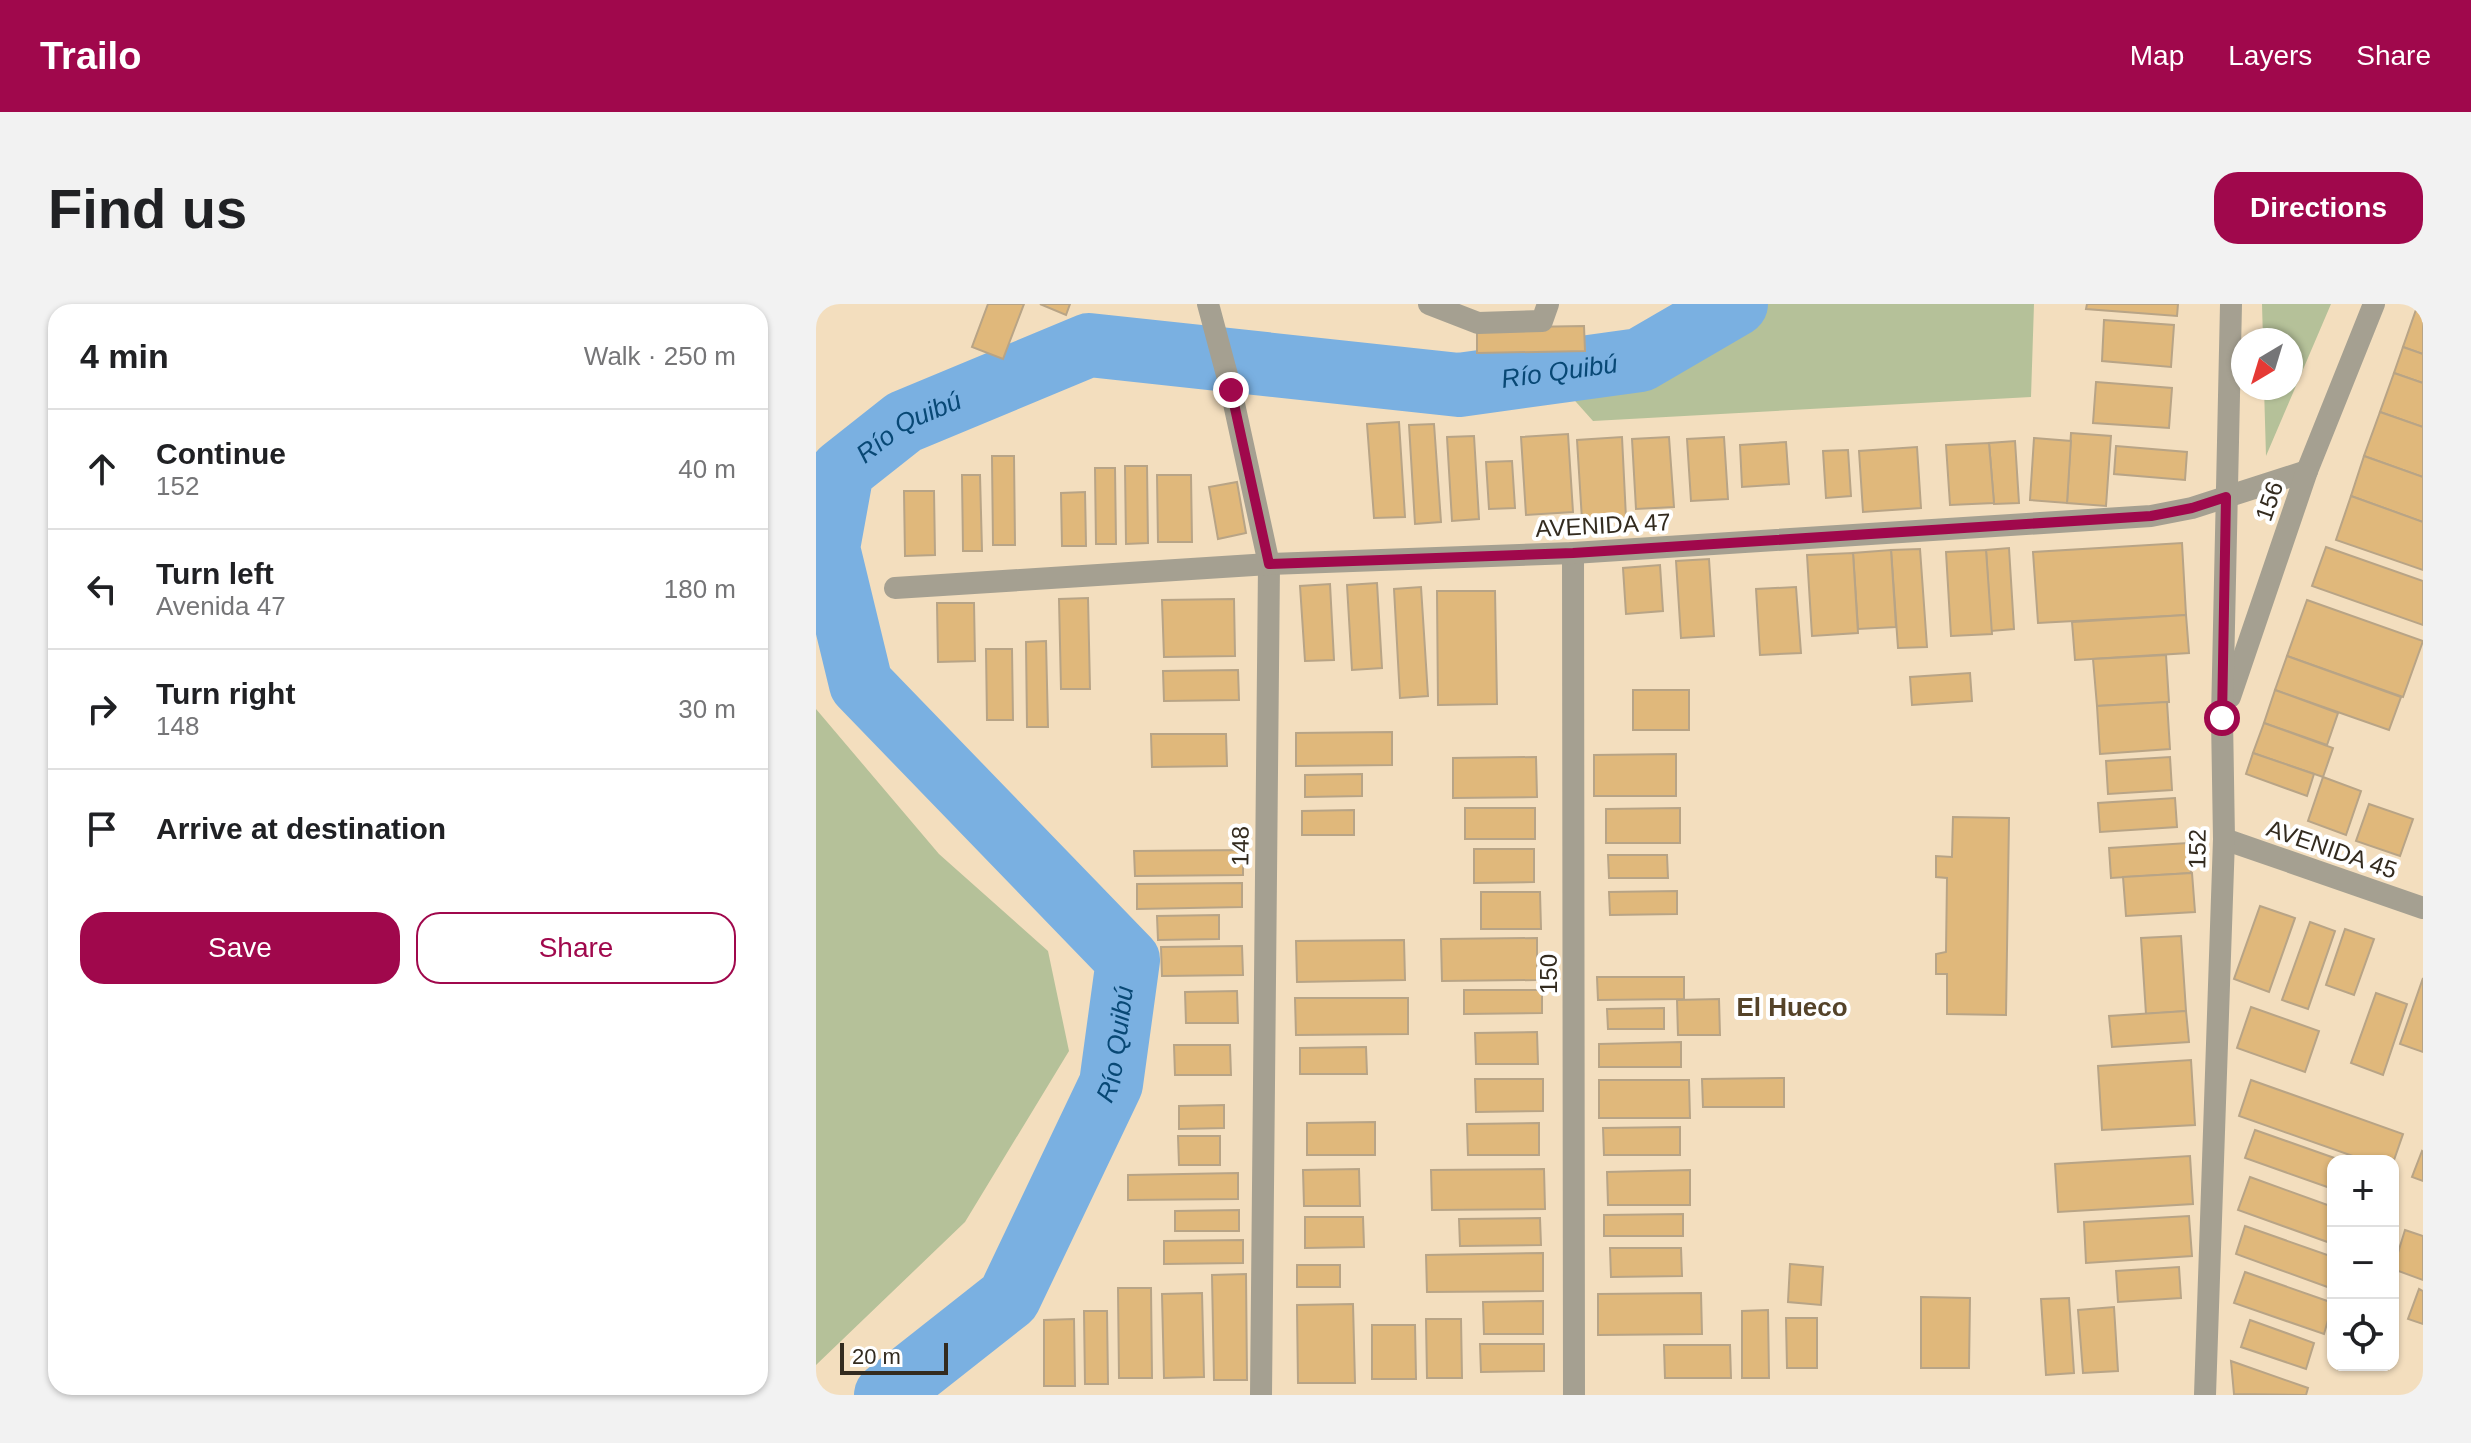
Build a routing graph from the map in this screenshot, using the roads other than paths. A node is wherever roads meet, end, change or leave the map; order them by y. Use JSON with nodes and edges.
{"nodes":[{"id":1,"x":1429,"y":304,"type":"edge"},
{"id":2,"x":2231,"y":304,"type":"edge"},
{"id":3,"x":2374,"y":304,"type":"edge"},
{"id":4,"x":1545,"y":312,"type":"edge"},
{"id":5,"x":1211,"y":315,"type":"edge"},
{"id":6,"x":2307,"y":471,"type":"junction"},
{"id":7,"x":2226,"y":497,"type":"junction"},
{"id":8,"x":1573,"y":553,"type":"junction"},
{"id":9,"x":1269,"y":564,"type":"junction"},
{"id":10,"x":895,"y":588,"type":"dead end"},
{"id":11,"x":2222,"y":718,"type":"junction"},
{"id":12,"x":2224,"y":839,"type":"junction"},
{"id":13,"x":2423,"y":908,"type":"edge"},
{"id":14,"x":1261,"y":1395,"type":"edge"},
{"id":15,"x":1574,"y":1395,"type":"edge"},
{"id":16,"x":2205,"y":1395,"type":"edge"}],
"edges":[{"from":1,"to":4,"type":"street"},
{"from":2,"to":7,"type":"street","name":"152"},
{"from":3,"to":6,"type":"street","name":"156"},
{"from":5,"to":9,"type":"street","name":"148"},
{"from":6,"to":7,"type":"street","name":"AVENIDA 47"},
{"from":6,"to":11,"type":"street","name":"156"},
{"from":7,"to":8,"type":"street","name":"AVENIDA 47"},
{"from":7,"to":11,"type":"street","name":"152"},
{"from":8,"to":9,"type":"street","name":"AVENIDA 47"},
{"from":8,"to":15,"type":"street","name":"150"},
{"from":9,"to":10,"type":"street","name":"AVENIDA 47"},
{"from":9,"to":14,"type":"street","name":"148"},
{"from":11,"to":12,"type":"street","name":"152"},
{"from":12,"to":13,"type":"street","name":"AVENIDA 45"},
{"from":12,"to":16,"type":"street","name":"152"}]}
